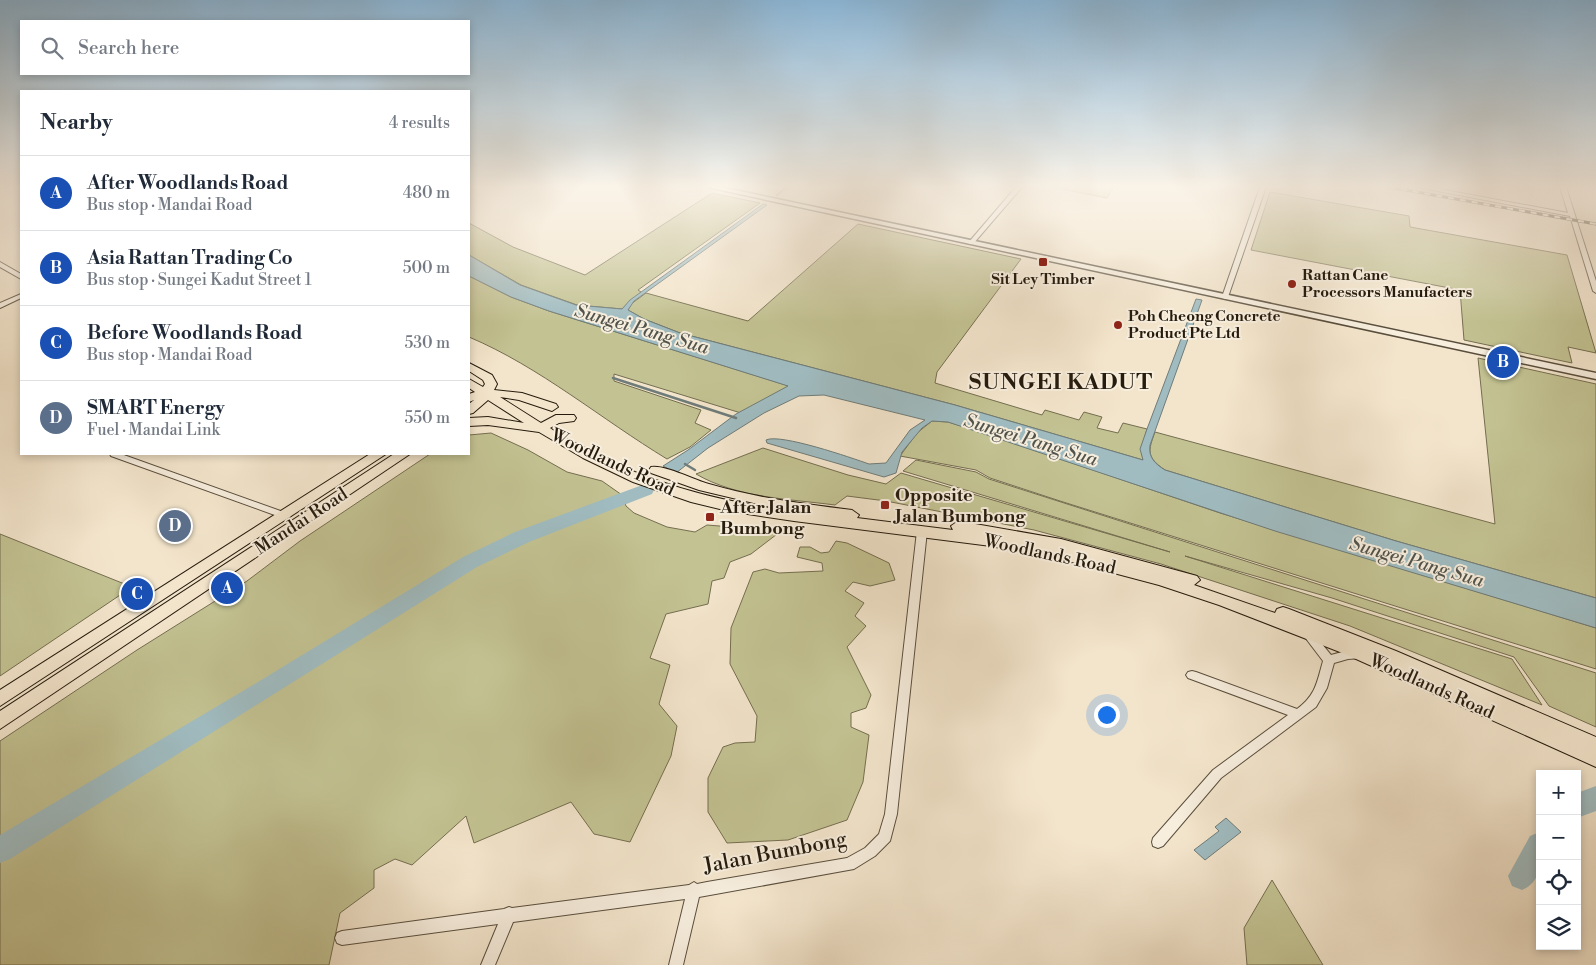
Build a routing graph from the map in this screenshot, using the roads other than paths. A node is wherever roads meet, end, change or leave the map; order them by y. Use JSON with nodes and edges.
{"nodes":[{"id":1,"x":920,"y":232,"type":"edge"},
{"id":2,"x":980,"y":232,"type":"edge"},
{"id":3,"x":1247,"y":232,"type":"edge"},
{"id":4,"x":1577,"y":232,"type":"edge"},
{"id":5,"x":971,"y":243,"type":"junction"},
{"id":6,"x":0,"y":264,"type":"edge"},
{"id":7,"x":20,"y":276,"type":"edge"},
{"id":8,"x":1596,"y":292,"type":"edge"},
{"id":9,"x":20,"y":296,"type":"edge"},
{"id":10,"x":1225,"y":297,"type":"junction"},
{"id":11,"x":0,"y":306,"type":"edge"},
{"id":12,"x":470,"y":367,"type":"edge"},
{"id":13,"x":1596,"y":376,"type":"edge"},
{"id":14,"x":470,"y":384,"type":"edge"},
{"id":15,"x":486,"y":394,"type":"junction"},
{"id":16,"x":470,"y":398,"type":"edge"},
{"id":17,"x":552,"y":407,"type":"dead end"},
{"id":18,"x":470,"y":409,"type":"edge"},
{"id":19,"x":570,"y":418,"type":"dead end"},
{"id":20,"x":470,"y":422,"type":"edge"},
{"id":21,"x":546,"y":432,"type":"junction"},
{"id":22,"x":117,"y":455,"type":"edge"},
{"id":23,"x":378,"y":455,"type":"edge"},
{"id":24,"x":401,"y":455,"type":"edge"},
{"id":25,"x":656,"y":470,"type":"dead end"},
{"id":26,"x":286,"y":516,"type":"junction"},
{"id":27,"x":922,"y":531,"type":"junction"},
{"id":28,"x":1302,"y":630,"type":"junction"},
{"id":29,"x":1363,"y":655,"type":"junction"},
{"id":30,"x":1329,"y":660,"type":"junction"},
{"id":31,"x":87,"y":663,"type":"junction"},
{"id":32,"x":47,"y":669,"type":"junction"},
{"id":33,"x":1192,"y":675,"type":"dead end"},
{"id":34,"x":0,"y":699,"type":"edge"},
{"id":35,"x":1298,"y":714,"type":"junction"},
{"id":36,"x":0,"y":721,"type":"edge"},
{"id":37,"x":1596,"y":746,"type":"edge"},
{"id":38,"x":1596,"y":759,"type":"edge"},
{"id":39,"x":1158,"y":842,"type":"dead end"},
{"id":40,"x":694,"y":889,"type":"junction"},
{"id":41,"x":509,"y":914,"type":"junction"},
{"id":42,"x":342,"y":938,"type":"dead end"},
{"id":43,"x":488,"y":965,"type":"edge"},
{"id":44,"x":676,"y":965,"type":"edge"}],
"edges":[{"from":1,"to":5,"type":"street"},
{"from":2,"to":5,"type":"street"},
{"from":3,"to":10,"type":"street"},
{"from":4,"to":8,"type":"street"},
{"from":5,"to":10,"type":"street"},
{"from":6,"to":7,"type":"street"},
{"from":9,"to":11,"type":"street"},
{"from":10,"to":13,"type":"street"},
{"from":12,"to":15,"type":"main road"},
{"from":14,"to":15,"type":"main road","name":"Woodlands Road"},
{"from":15,"to":16,"type":"main road"},
{"from":15,"to":17,"type":"main road"},
{"from":15,"to":18,"type":"main road"},
{"from":15,"to":21,"type":"main road","name":"Woodlands Road"},
{"from":19,"to":21,"type":"main road"},
{"from":20,"to":21,"type":"main road"},
{"from":21,"to":27,"type":"main road","name":"Woodlands Road"},
{"from":22,"to":26,"type":"street"},
{"from":23,"to":26,"type":"main road","name":"Mandai Road"},
{"from":24,"to":31,"type":"main road","name":"Mandai Road"},
{"from":25,"to":37,"type":"main road","name":"Woodlands Road"},
{"from":26,"to":32,"type":"main road","name":"Mandai Road"},
{"from":27,"to":28,"type":"main road","name":"Woodlands Road"},
{"from":27,"to":40,"type":"street","name":"Jalan Bumbong"},
{"from":28,"to":29,"type":"main road","name":"Woodlands Road"},
{"from":28,"to":30,"type":"street"},
{"from":29,"to":30,"type":"street"},
{"from":29,"to":38,"type":"main road","name":"Woodlands Road"},
{"from":30,"to":35,"type":"street"},
{"from":31,"to":32,"type":"main road"},
{"from":31,"to":36,"type":"main road","name":"Mandai Road"},
{"from":32,"to":34,"type":"main road","name":"Mandai Road"},
{"from":33,"to":35,"type":"street"},
{"from":35,"to":39,"type":"street"},
{"from":40,"to":41,"type":"street","name":"Jalan Bumbong"},
{"from":40,"to":44,"type":"street"},
{"from":41,"to":42,"type":"street","name":"Jalan Bumbong"},
{"from":41,"to":43,"type":"street"}]}
